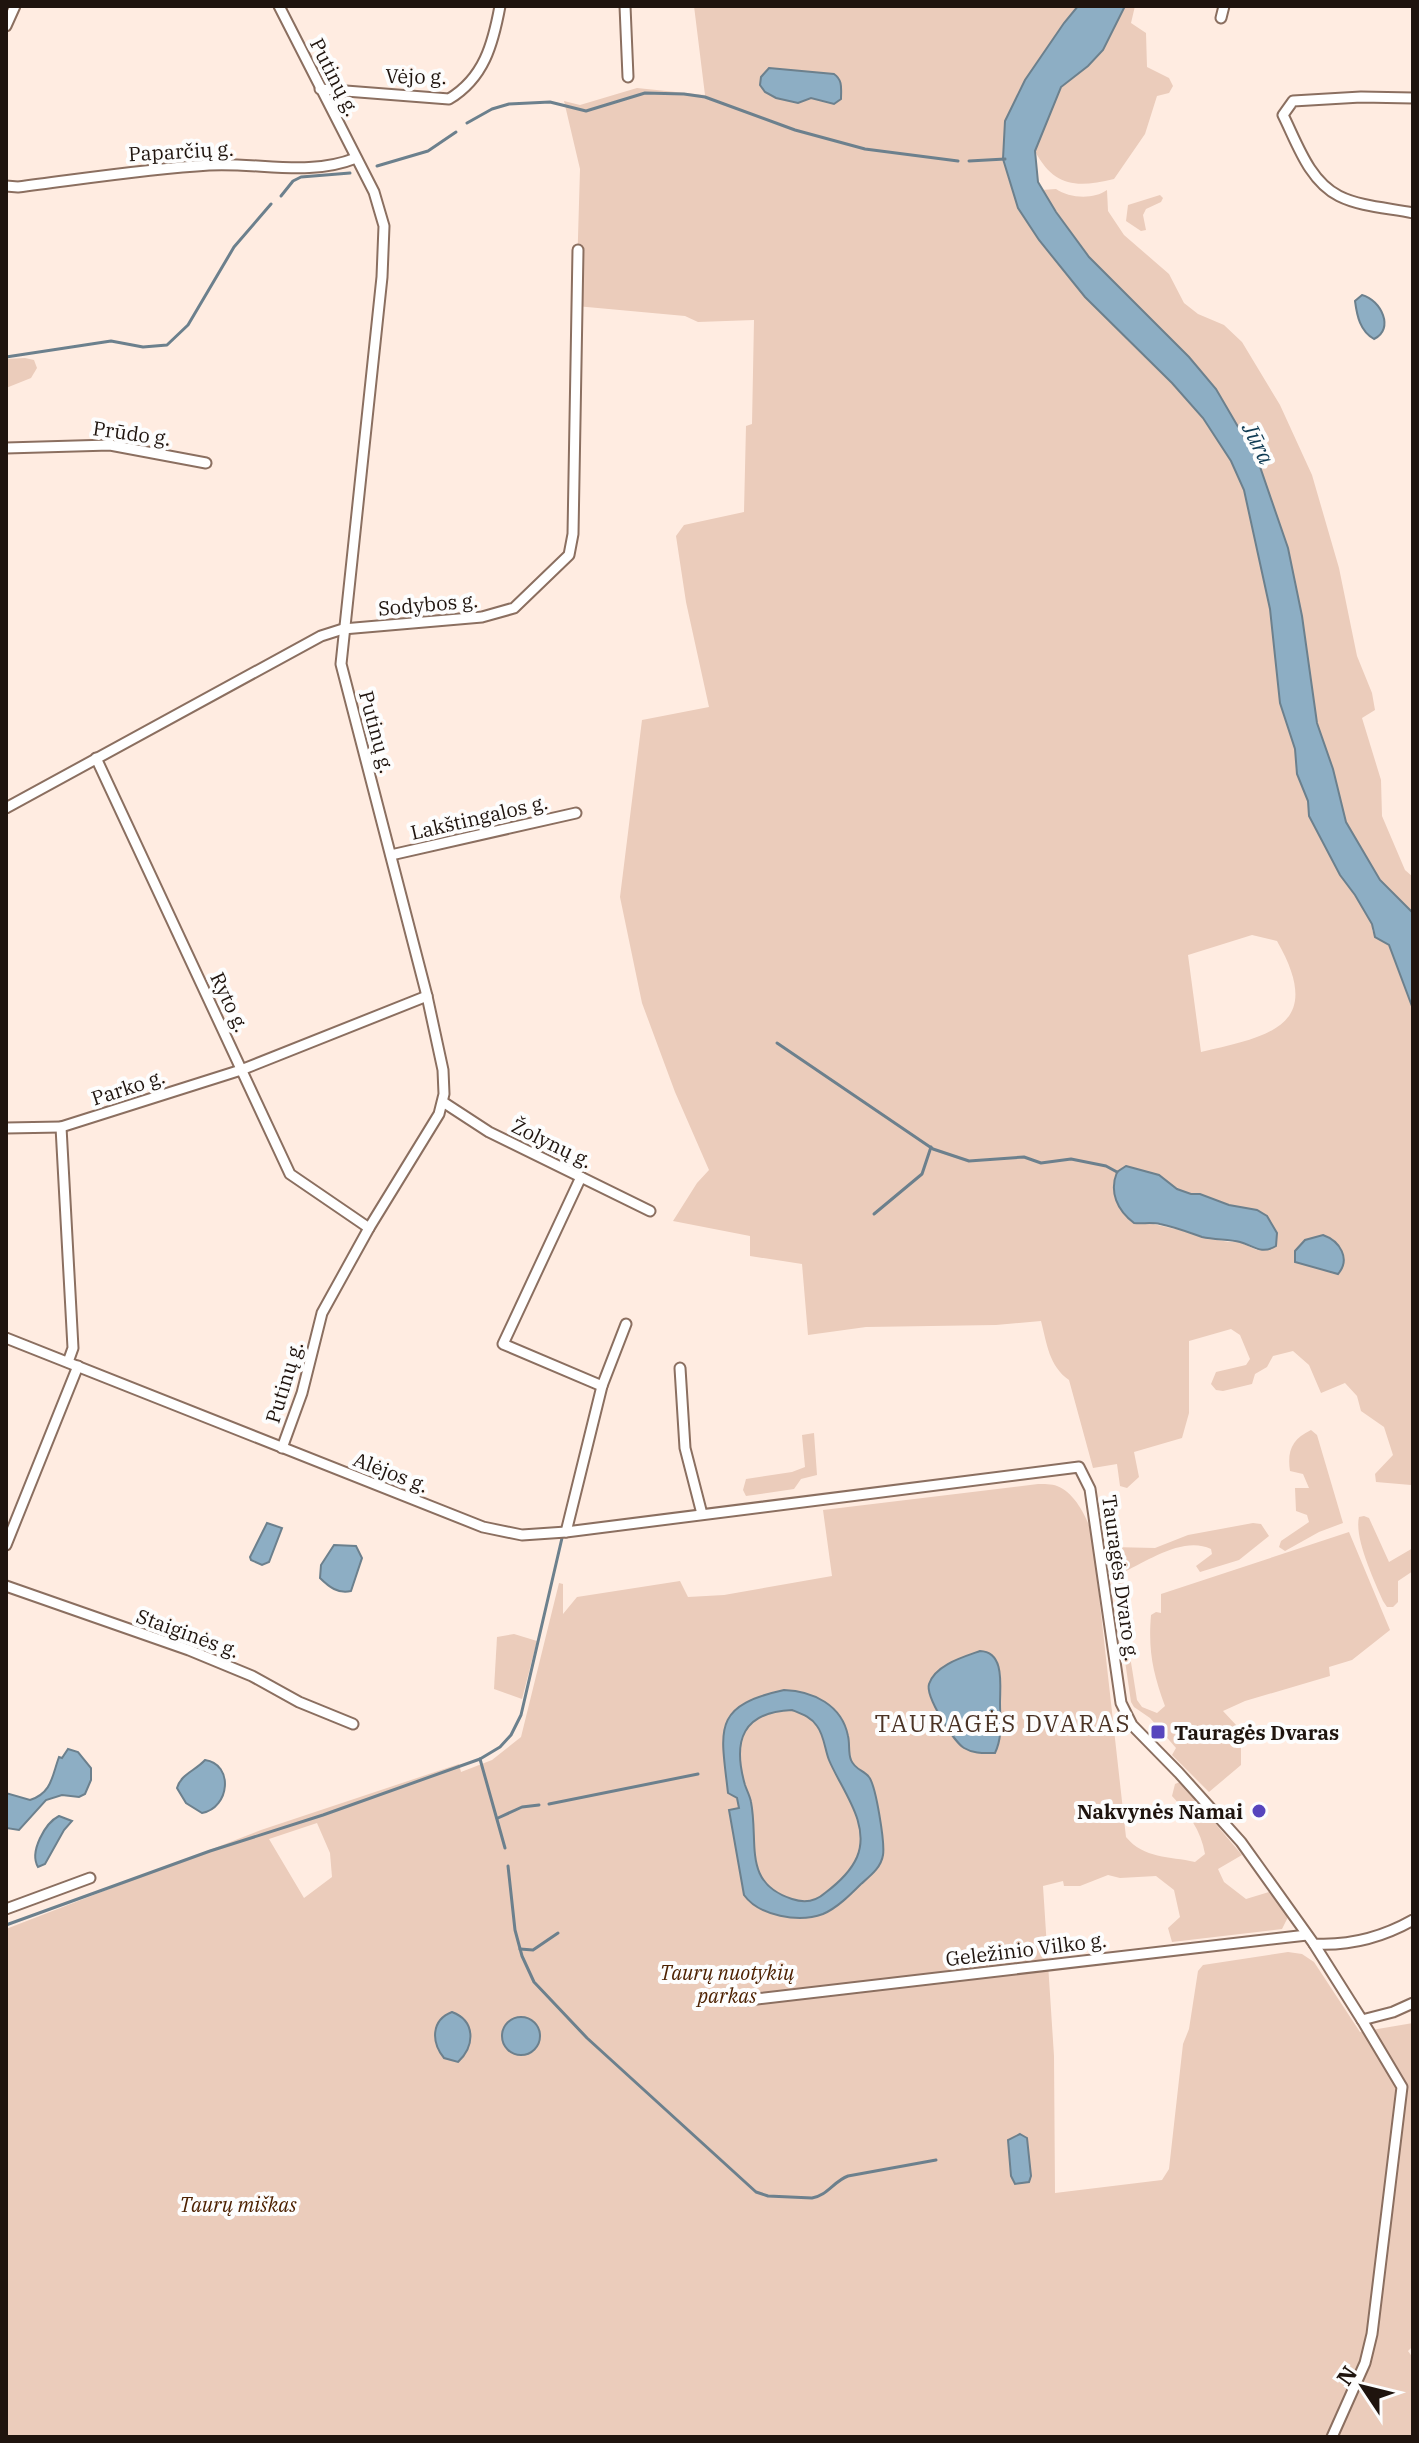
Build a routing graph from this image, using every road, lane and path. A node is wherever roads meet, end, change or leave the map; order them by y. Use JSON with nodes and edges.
{"nodes":[{"id":1,"x":15,"y":6,"type":"edge"},
{"id":2,"x":279,"y":6,"type":"edge"},
{"id":3,"x":500,"y":6,"type":"edge"},
{"id":4,"x":625,"y":6,"type":"edge"},
{"id":5,"x":1224,"y":6,"type":"edge"},
{"id":6,"x":1221,"y":18,"type":"dead end"},
{"id":7,"x":6,"y":26,"type":"edge"},
{"id":8,"x":628,"y":77,"type":"dead end"},
{"id":9,"x":320,"y":89,"type":"junction"},
{"id":10,"x":1413,"y":98,"type":"edge"},
{"id":11,"x":356,"y":158,"type":"junction"},
{"id":12,"x":6,"y":186,"type":"edge"},
{"id":13,"x":1413,"y":213,"type":"edge"},
{"id":14,"x":578,"y":250,"type":"dead end"},
{"id":15,"x":6,"y":448,"type":"edge"},
{"id":16,"x":206,"y":463,"type":"dead end"},
{"id":17,"x":343,"y":629,"type":"junction"},
{"id":18,"x":96,"y":758,"type":"junction"},
{"id":19,"x":6,"y":808,"type":"edge"},
{"id":20,"x":576,"y":813,"type":"dead end"},
{"id":21,"x":391,"y":855,"type":"junction"},
{"id":22,"x":427,"y":996,"type":"junction"},
{"id":23,"x":241,"y":1070,"type":"junction"},
{"id":24,"x":443,"y":1102,"type":"junction"},
{"id":25,"x":61,"y":1127,"type":"junction"},
{"id":26,"x":6,"y":1128,"type":"edge"},
{"id":27,"x":581,"y":1177,"type":"junction"},
{"id":28,"x":650,"y":1211,"type":"dead end"},
{"id":29,"x":369,"y":1228,"type":"junction"},
{"id":30,"x":626,"y":1324,"type":"dead end"},
{"id":31,"x":6,"y":1338,"type":"edge"},
{"id":32,"x":68,"y":1362,"type":"junction"},
{"id":33,"x":78,"y":1366,"type":"junction"},
{"id":34,"x":680,"y":1368,"type":"dead end"},
{"id":35,"x":602,"y":1386,"type":"junction"},
{"id":36,"x":282,"y":1448,"type":"junction"},
{"id":37,"x":702,"y":1514,"type":"junction"},
{"id":38,"x":566,"y":1532,"type":"junction"},
{"id":39,"x":6,"y":1545,"type":"edge"},
{"id":40,"x":6,"y":1586,"type":"edge"},
{"id":41,"x":353,"y":1724,"type":"dead end"},
{"id":42,"x":90,"y":1878,"type":"dead end"},
{"id":43,"x":6,"y":1909,"type":"edge"},
{"id":44,"x":1413,"y":1920,"type":"edge"},
{"id":45,"x":1307,"y":1935,"type":"junction"},
{"id":46,"x":1314,"y":1944,"type":"junction"},
{"id":47,"x":748,"y":2000,"type":"dead end"},
{"id":48,"x":1413,"y":2003,"type":"edge"},
{"id":49,"x":1362,"y":2020,"type":"junction"},
{"id":50,"x":1332,"y":2437,"type":"edge"}],
"edges":[{"from":1,"to":7,"type":"street"},
{"from":2,"to":9,"type":"street","name":"Putinų g."},
{"from":3,"to":9,"type":"street","name":"Vėjo g."},
{"from":4,"to":8,"type":"street"},
{"from":5,"to":6,"type":"street"},
{"from":9,"to":11,"type":"street","name":"Putinų g."},
{"from":10,"to":13,"type":"street"},
{"from":11,"to":12,"type":"street","name":"Paparčių g."},
{"from":11,"to":17,"type":"street","name":"Putinų g."},
{"from":14,"to":17,"type":"street","name":"Sodybos g."},
{"from":15,"to":16,"type":"street","name":"Prūdo g."},
{"from":17,"to":18,"type":"street","name":"Sodybos g."},
{"from":17,"to":21,"type":"street","name":"Putinų g."},
{"from":18,"to":19,"type":"street","name":"Sodybos g."},
{"from":18,"to":23,"type":"street","name":"Ryto g."},
{"from":20,"to":21,"type":"street","name":"Lakštingalos g."},
{"from":21,"to":22,"type":"street","name":"Putinų g."},
{"from":22,"to":23,"type":"street","name":"Parko g."},
{"from":22,"to":24,"type":"street","name":"Putinų g."},
{"from":23,"to":25,"type":"street","name":"Parko g."},
{"from":23,"to":29,"type":"street","name":"Ryto g."},
{"from":24,"to":27,"type":"street","name":"Žolynų g."},
{"from":24,"to":29,"type":"street","name":"Putinų g."},
{"from":25,"to":26,"type":"street","name":"Parko g."},
{"from":25,"to":32,"type":"street"},
{"from":27,"to":28,"type":"street","name":"Žolynų g."},
{"from":27,"to":35,"type":"street"},
{"from":29,"to":36,"type":"street","name":"Putinų g."},
{"from":30,"to":35,"type":"street"},
{"from":31,"to":32,"type":"street","name":"Alėjos g."},
{"from":32,"to":33,"type":"street","name":"Alėjos g."},
{"from":33,"to":36,"type":"street","name":"Alėjos g."},
{"from":33,"to":39,"type":"street"},
{"from":34,"to":37,"type":"street"},
{"from":35,"to":38,"type":"street"},
{"from":36,"to":38,"type":"street","name":"Alėjos g."},
{"from":37,"to":38,"type":"street","name":"Tauragės Dvaro g."},
{"from":37,"to":45,"type":"street","name":"Tauragės Dvaro g."},
{"from":40,"to":41,"type":"street","name":"Staiginės g."},
{"from":42,"to":43,"type":"street"},
{"from":44,"to":46,"type":"street"},
{"from":45,"to":46,"type":"street","name":"Tauragės Dvaro g."},
{"from":45,"to":47,"type":"street","name":"Geležinio Vilko g."},
{"from":46,"to":49,"type":"street","name":"Tauragės Dvaro g."},
{"from":48,"to":49,"type":"street"},
{"from":49,"to":50,"type":"street","name":"Tauragės Dvaro g."}]}
